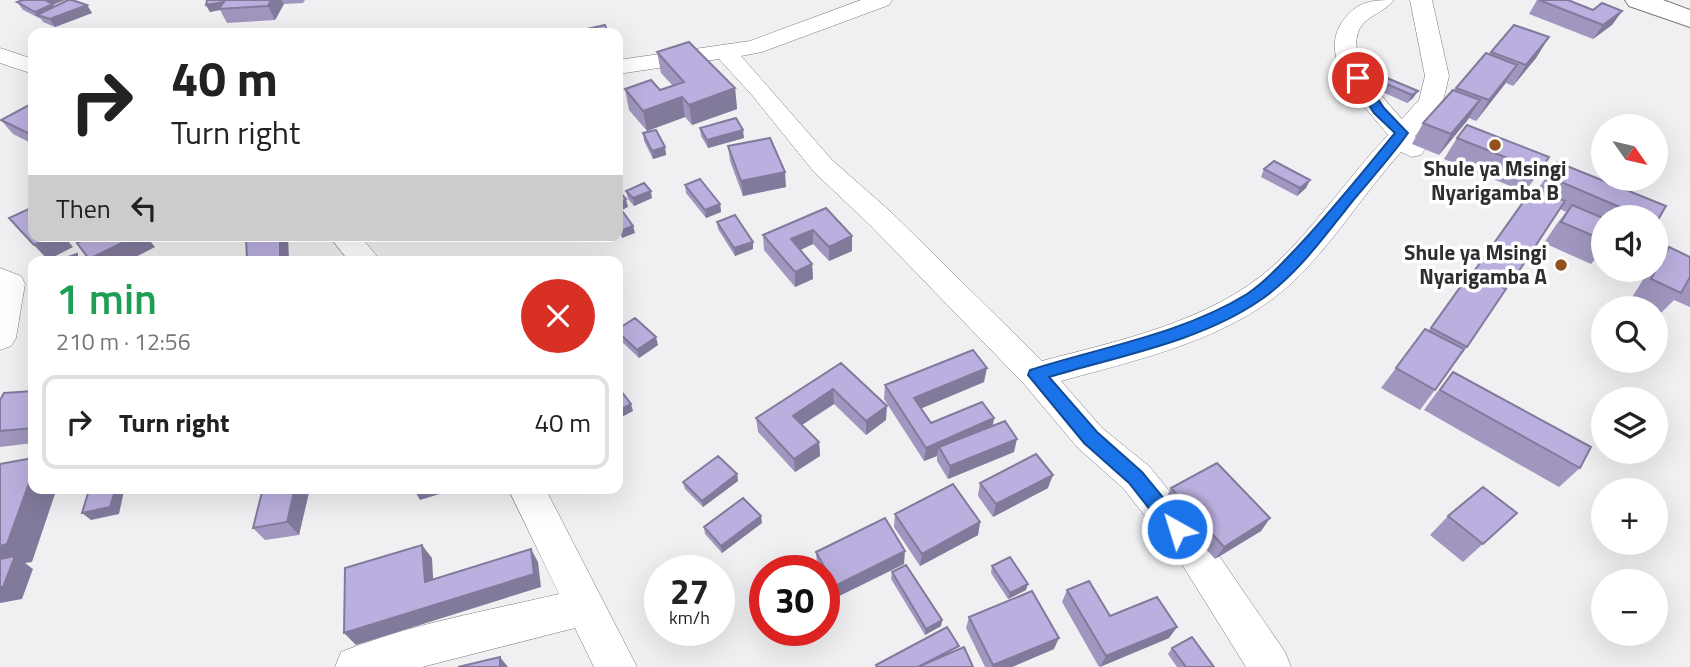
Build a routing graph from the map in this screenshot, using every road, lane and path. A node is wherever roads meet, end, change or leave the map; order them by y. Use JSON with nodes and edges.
{"nodes":[{"id":1,"x":881,"y":0,"type":"edge"},
{"id":2,"x":1383,"y":0,"type":"edge"},
{"id":3,"x":1421,"y":0,"type":"edge"},
{"id":4,"x":1638,"y":0,"type":"edge"},
{"id":5,"x":1690,"y":19,"type":"edge"},
{"id":6,"x":724,"y":52,"type":"junction"},
{"id":7,"x":0,"y":55,"type":"edge"},
{"id":8,"x":28,"y":65,"type":"edge"},
{"id":9,"x":623,"y":66,"type":"edge"},
{"id":10,"x":1407,"y":141,"type":"junction"},
{"id":11,"x":349,"y":242,"type":"edge"},
{"id":12,"x":361,"y":256,"type":"edge"},
{"id":13,"x":0,"y":279,"type":"edge"},
{"id":14,"x":0,"y":338,"type":"edge"},
{"id":15,"x":1036,"y":375,"type":"junction"},
{"id":16,"x":529,"y":494,"type":"edge"},
{"id":17,"x":586,"y":606,"type":"junction"},
{"id":18,"x":356,"y":667,"type":"edge"},
{"id":19,"x":616,"y":667,"type":"edge"},
{"id":20,"x":1270,"y":667,"type":"edge"}],
"edges":[{"from":1,"to":6,"type":"street"},
{"from":2,"to":10,"type":"street"},
{"from":3,"to":10,"type":"street"},
{"from":4,"to":5,"type":"street"},
{"from":6,"to":9,"type":"street"},
{"from":6,"to":15,"type":"street"},
{"from":7,"to":8,"type":"street"},
{"from":10,"to":15,"type":"street"},
{"from":11,"to":12,"type":"street"},
{"from":13,"to":14,"type":"street"},
{"from":15,"to":20,"type":"street"},
{"from":16,"to":17,"type":"street"},
{"from":17,"to":18,"type":"street"},
{"from":17,"to":19,"type":"street"}]}
